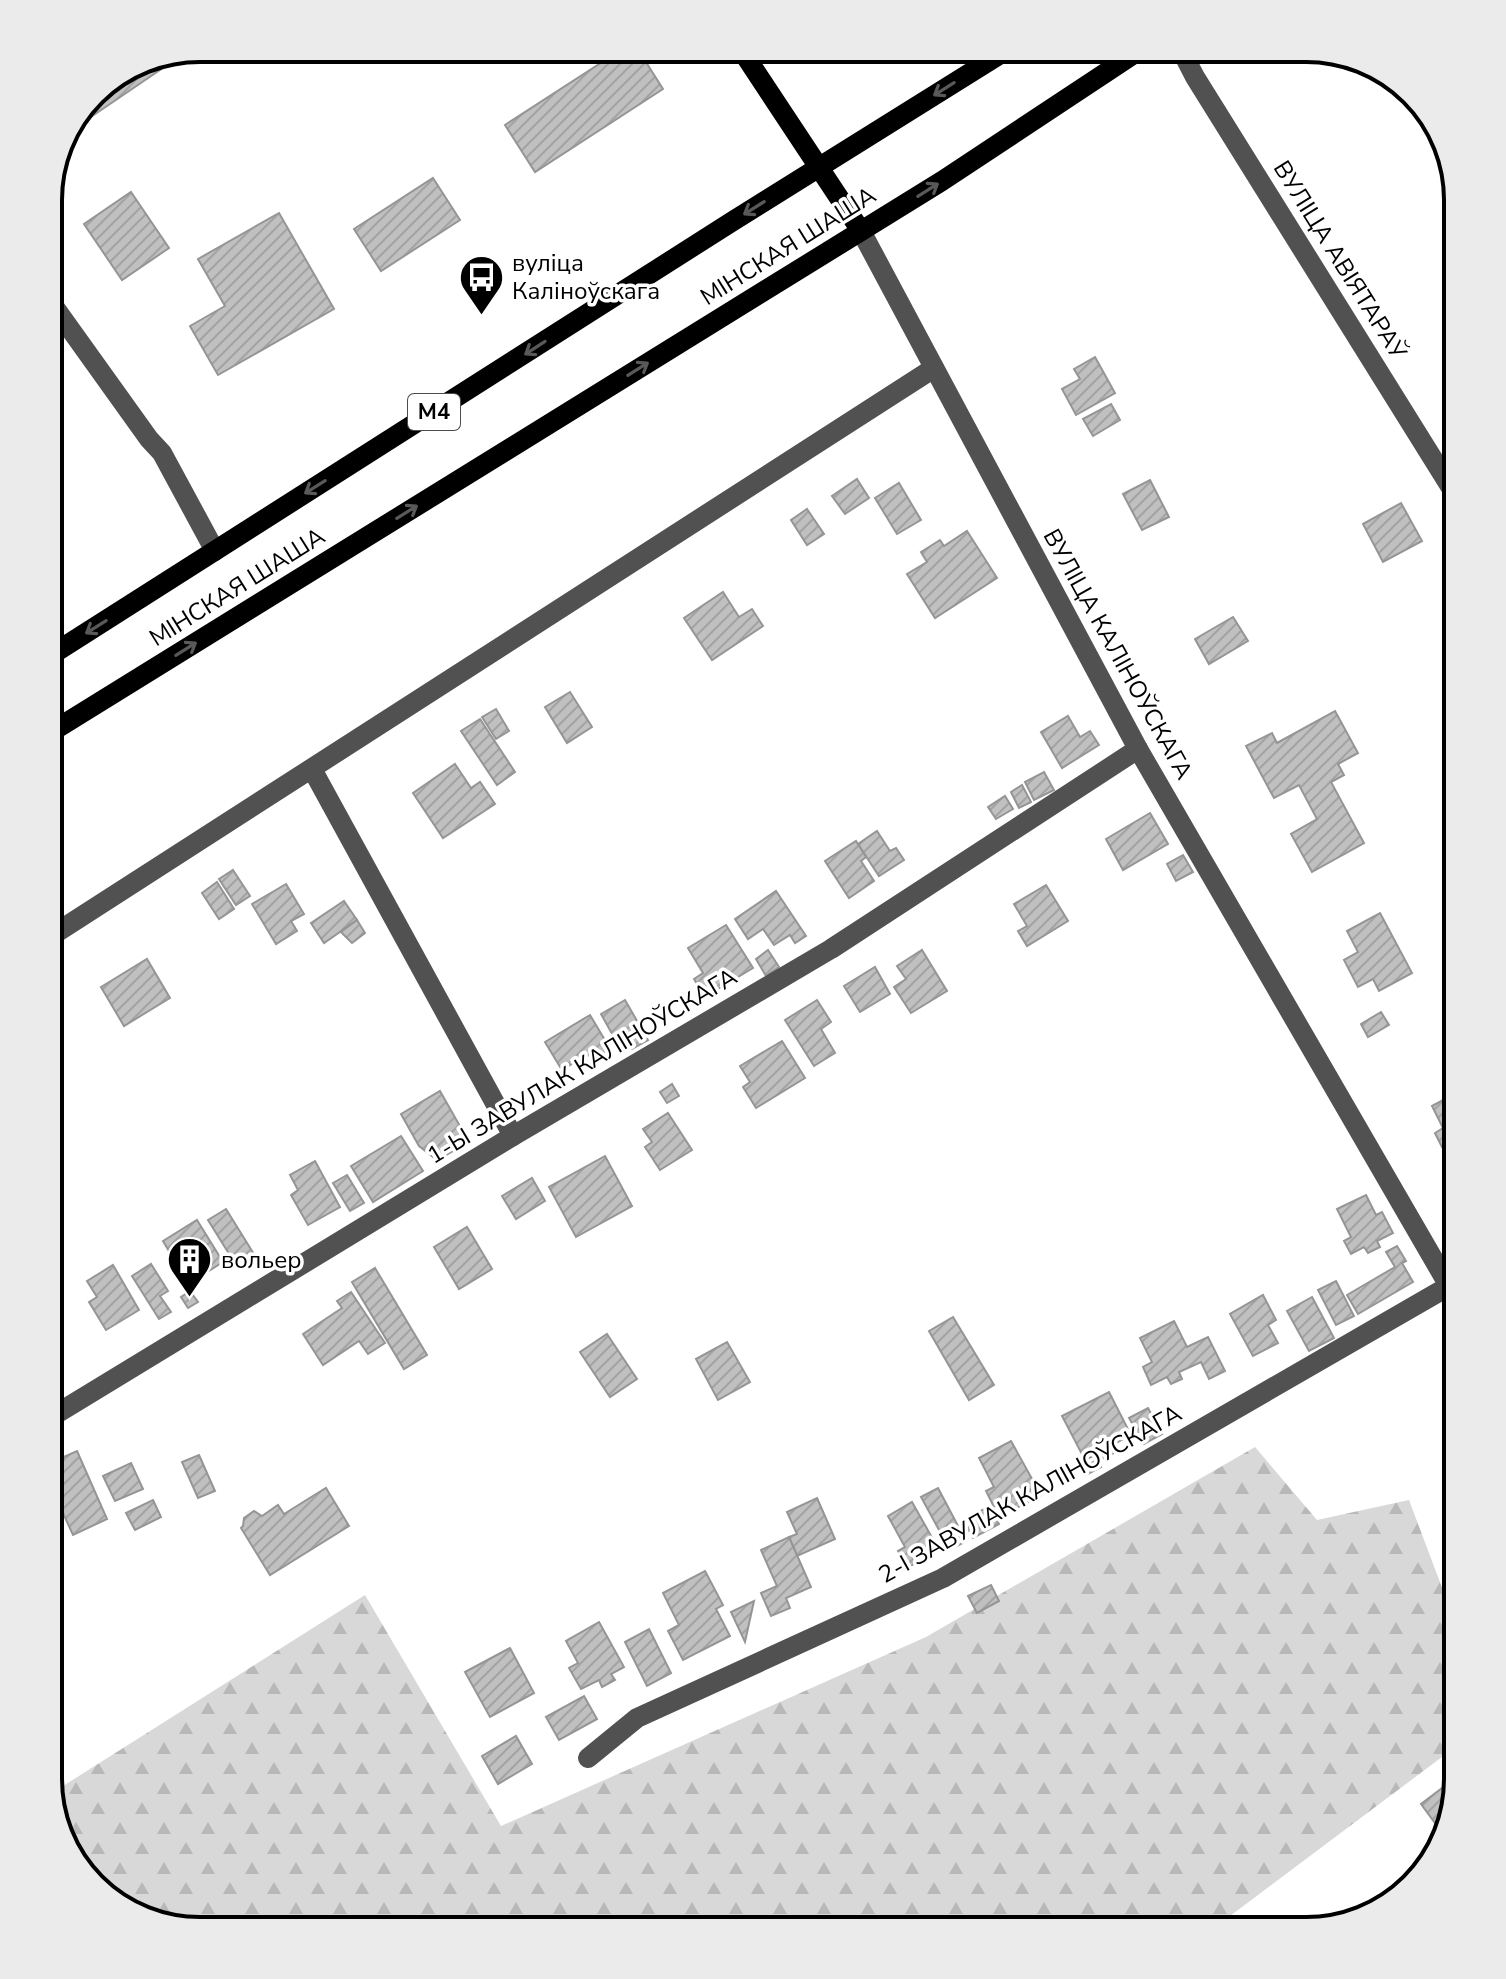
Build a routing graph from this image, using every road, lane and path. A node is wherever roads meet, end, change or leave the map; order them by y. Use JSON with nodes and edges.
{"nodes":[{"id":1,"x":749,"y":62,"type":"edge"},
{"id":2,"x":988,"y":62,"type":"edge"},
{"id":3,"x":1122,"y":62,"type":"edge"},
{"id":4,"x":1188,"y":62,"type":"edge"},
{"id":5,"x":820,"y":167,"type":"junction"},
{"id":6,"x":861,"y":231,"type":"junction"},
{"id":7,"x":62,"y":318,"type":"edge"},
{"id":8,"x":934,"y":368,"type":"junction"},
{"id":9,"x":1444,"y":477,"type":"edge"},
{"id":10,"x":215,"y":551,"type":"junction"},
{"id":11,"x":62,"y":648,"type":"edge"},
{"id":12,"x":62,"y":725,"type":"edge"},
{"id":13,"x":1138,"y":749,"type":"junction"},
{"id":14,"x":312,"y":769,"type":"junction"},
{"id":15,"x":62,"y":929,"type":"edge"},
{"id":16,"x":513,"y":1136,"type":"junction"},
{"id":17,"x":1444,"y":1277,"type":"edge"},
{"id":18,"x":1444,"y":1289,"type":"edge"},
{"id":19,"x":62,"y":1410,"type":"edge"},
{"id":20,"x":588,"y":1758,"type":"dead end"}],
"edges":[{"from":1,"to":5,"type":"main road","name":"ВУЛІЦА КАЛІНОЎСКАГА"},
{"from":2,"to":5,"type":"main road","name":"МІНСКАЯ ШАША","number":"М4","one_way":true},
{"from":6,"to":3,"type":"main road","name":"МІНСКАЯ ШАША","one_way":true},
{"from":4,"to":9,"type":"street","name":"ВУЛІЦА АВІЯТАРАЎ"},
{"from":5,"to":6,"type":"main road","name":"ВУЛІЦА КАЛІНОЎСКАГА"},
{"from":5,"to":10,"type":"main road","name":"МІНСКАЯ ШАША","number":"М4","one_way":true},
{"from":6,"to":8,"type":"street","name":"ВУЛІЦА КАЛІНОЎСКАГА"},
{"from":12,"to":6,"type":"main road","name":"МІНСКАЯ ШАША","one_way":true},
{"from":7,"to":10,"type":"street"},
{"from":8,"to":13,"type":"street","name":"ВУЛІЦА КАЛІНОЎСКАГА"},
{"from":8,"to":14,"type":"street"},
{"from":10,"to":11,"type":"main road","name":"МІНСКАЯ ШАША","number":"М4","one_way":true},
{"from":13,"to":16,"type":"street","name":"1-Ы ЗАВУЛАК КАЛІНОЎСКАГА"},
{"from":13,"to":17,"type":"street","name":"ВУЛІЦА КАЛІНОЎСКАГА"},
{"from":14,"to":15,"type":"street"},
{"from":14,"to":16,"type":"street"},
{"from":16,"to":19,"type":"street","name":"1-Ы ЗАВУЛАК КАЛІНОЎСКАГА"},
{"from":18,"to":20,"type":"street","name":"2-І ЗАВУЛАК КАЛІНОЎСКАГА"}]}
